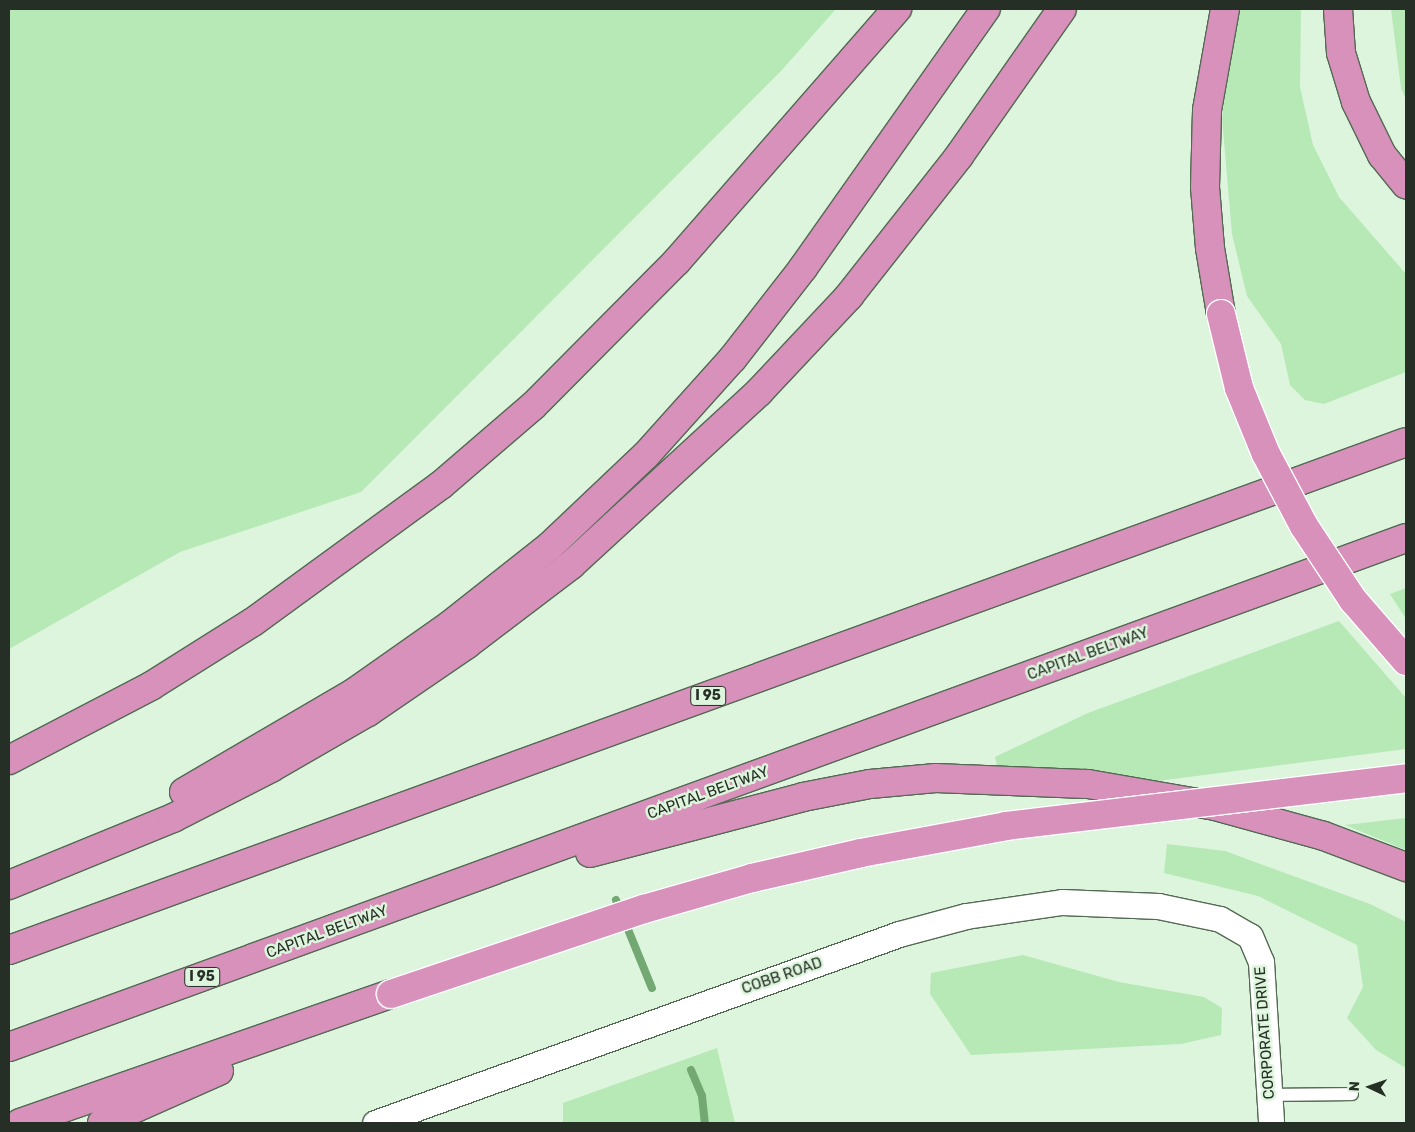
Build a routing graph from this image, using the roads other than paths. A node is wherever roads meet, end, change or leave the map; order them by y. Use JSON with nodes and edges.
{"nodes":[{"id":1,"x":898,"y":9,"type":"edge"},
{"id":2,"x":986,"y":9,"type":"edge"},
{"id":3,"x":1062,"y":9,"type":"edge"},
{"id":4,"x":1225,"y":9,"type":"edge"},
{"id":5,"x":1338,"y":9,"type":"edge"},
{"id":6,"x":1406,"y":186,"type":"edge"},
{"id":7,"x":1406,"y":442,"type":"edge"},
{"id":8,"x":1406,"y":538,"type":"edge"},
{"id":9,"x":1406,"y":661,"type":"edge"},
{"id":10,"x":9,"y":760,"type":"edge"},
{"id":11,"x":1406,"y":778,"type":"edge"},
{"id":12,"x":1406,"y":867,"type":"edge"},
{"id":13,"x":9,"y":884,"type":"edge"},
{"id":14,"x":396,"y":907,"type":"junction"},
{"id":15,"x":1204,"y":915,"type":"joint"},
{"id":16,"x":9,"y":950,"type":"edge"},
{"id":17,"x":391,"y":994,"type":"junction"},
{"id":18,"x":9,"y":1047,"type":"edge"},
{"id":19,"x":1352,"y":1094,"type":"dead end"},
{"id":20,"x":1269,"y":1095,"type":"junction"},
{"id":21,"x":384,"y":1122,"type":"edge"},
{"id":22,"x":20,"y":1123,"type":"edge"},
{"id":23,"x":102,"y":1123,"type":"edge"},
{"id":24,"x":1271,"y":1123,"type":"edge"}],
"edges":[{"from":1,"to":10,"type":"highway"},
{"from":2,"to":13,"type":"highway"},
{"from":3,"to":13,"type":"highway"},
{"from":4,"to":9,"type":"highway","bridge":true},
{"from":5,"to":6,"type":"highway"},
{"from":7,"to":16,"type":"highway","number":"I 95"},
{"from":8,"to":14,"type":"highway","name":"CAPITAL BELTWAY","number":"I 95"},
{"from":11,"to":17,"type":"highway","bridge":true},
{"from":12,"to":14,"type":"highway"},
{"from":14,"to":18,"type":"highway","name":"CAPITAL BELTWAY","number":"I 95"},
{"from":15,"to":20,"type":"street","name":"CORPORATE DRIVE"},
{"from":15,"to":21,"type":"street","name":"COBB ROAD"},
{"from":17,"to":22,"type":"highway"},
{"from":17,"to":23,"type":"highway"},
{"from":19,"to":20,"type":"lane"},
{"from":20,"to":24,"type":"street","name":"CORPORATE DRIVE"}]}
